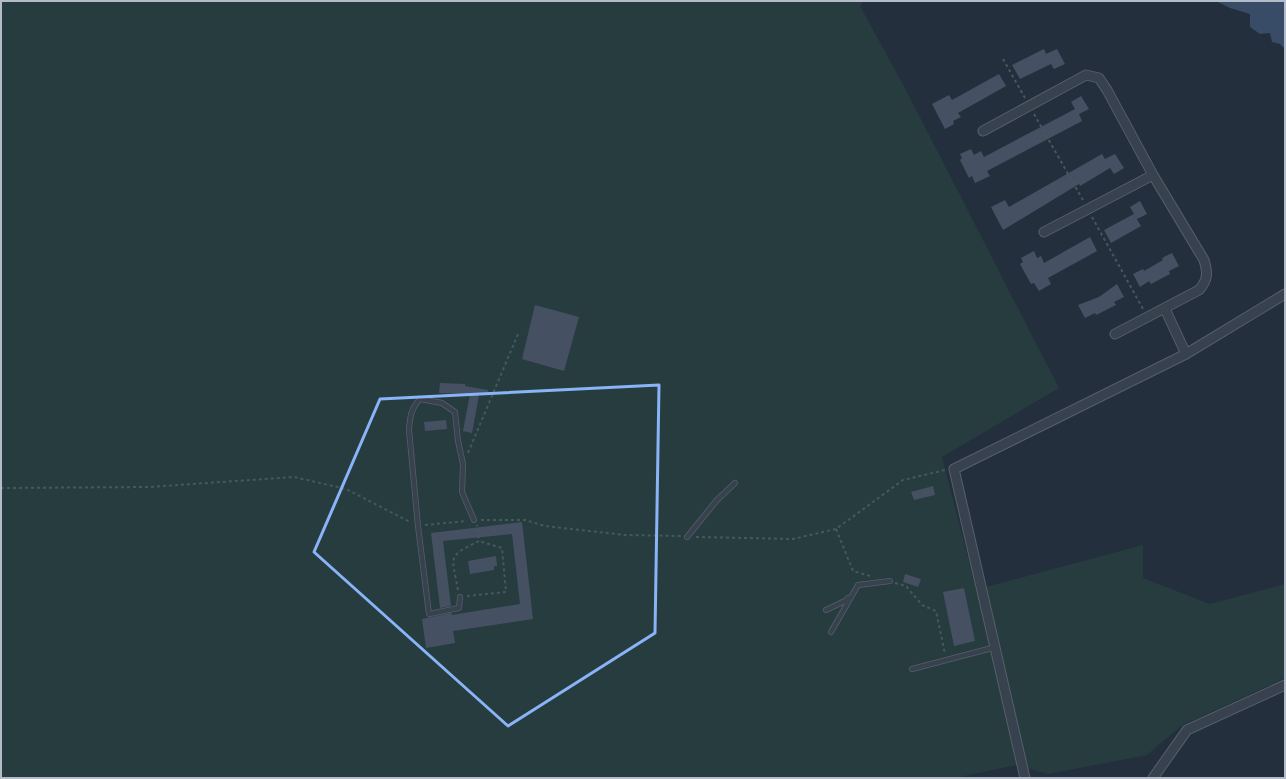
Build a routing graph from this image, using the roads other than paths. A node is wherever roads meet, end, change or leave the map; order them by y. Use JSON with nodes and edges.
{"nodes":[{"id":1,"x":983,"y":131,"type":"dead end"},
{"id":2,"x":1153,"y":175,"type":"junction"},
{"id":3,"x":1044,"y":232,"type":"dead end"},
{"id":4,"x":1285,"y":294,"type":"edge"},
{"id":5,"x":1165,"y":309,"type":"junction"},
{"id":6,"x":1115,"y":334,"type":"dead end"},
{"id":7,"x":1186,"y":354,"type":"junction"},
{"id":8,"x":735,"y":483,"type":"dead end"},
{"id":9,"x":474,"y":520,"type":"road end"},
{"id":10,"x":686,"y":536,"type":"road end"},
{"id":11,"x":890,"y":582,"type":"road end"},
{"id":12,"x":852,"y":594,"type":"junction"},
{"id":13,"x":460,"y":597,"type":"road end"},
{"id":14,"x":826,"y":610,"type":"dead end"},
{"id":15,"x":831,"y":632,"type":"dead end"},
{"id":16,"x":996,"y":647,"type":"junction"},
{"id":17,"x":912,"y":668,"type":"dead end"},
{"id":18,"x":1285,"y":685,"type":"edge"},
{"id":19,"x":1025,"y":778,"type":"edge"},
{"id":20,"x":1153,"y":778,"type":"edge"}],
"edges":[{"from":1,"to":2,"type":"street"},
{"from":2,"to":3,"type":"street"},
{"from":2,"to":5,"type":"street"},
{"from":4,"to":7,"type":"street"},
{"from":5,"to":6,"type":"street"},
{"from":5,"to":7,"type":"street"},
{"from":7,"to":16,"type":"street"},
{"from":8,"to":10,"type":"lane"},
{"from":9,"to":13,"type":"lane"},
{"from":11,"to":12,"type":"lane"},
{"from":12,"to":14,"type":"lane"},
{"from":12,"to":15,"type":"lane"},
{"from":16,"to":17,"type":"lane"},
{"from":16,"to":19,"type":"street"},
{"from":18,"to":20,"type":"street"}]}
